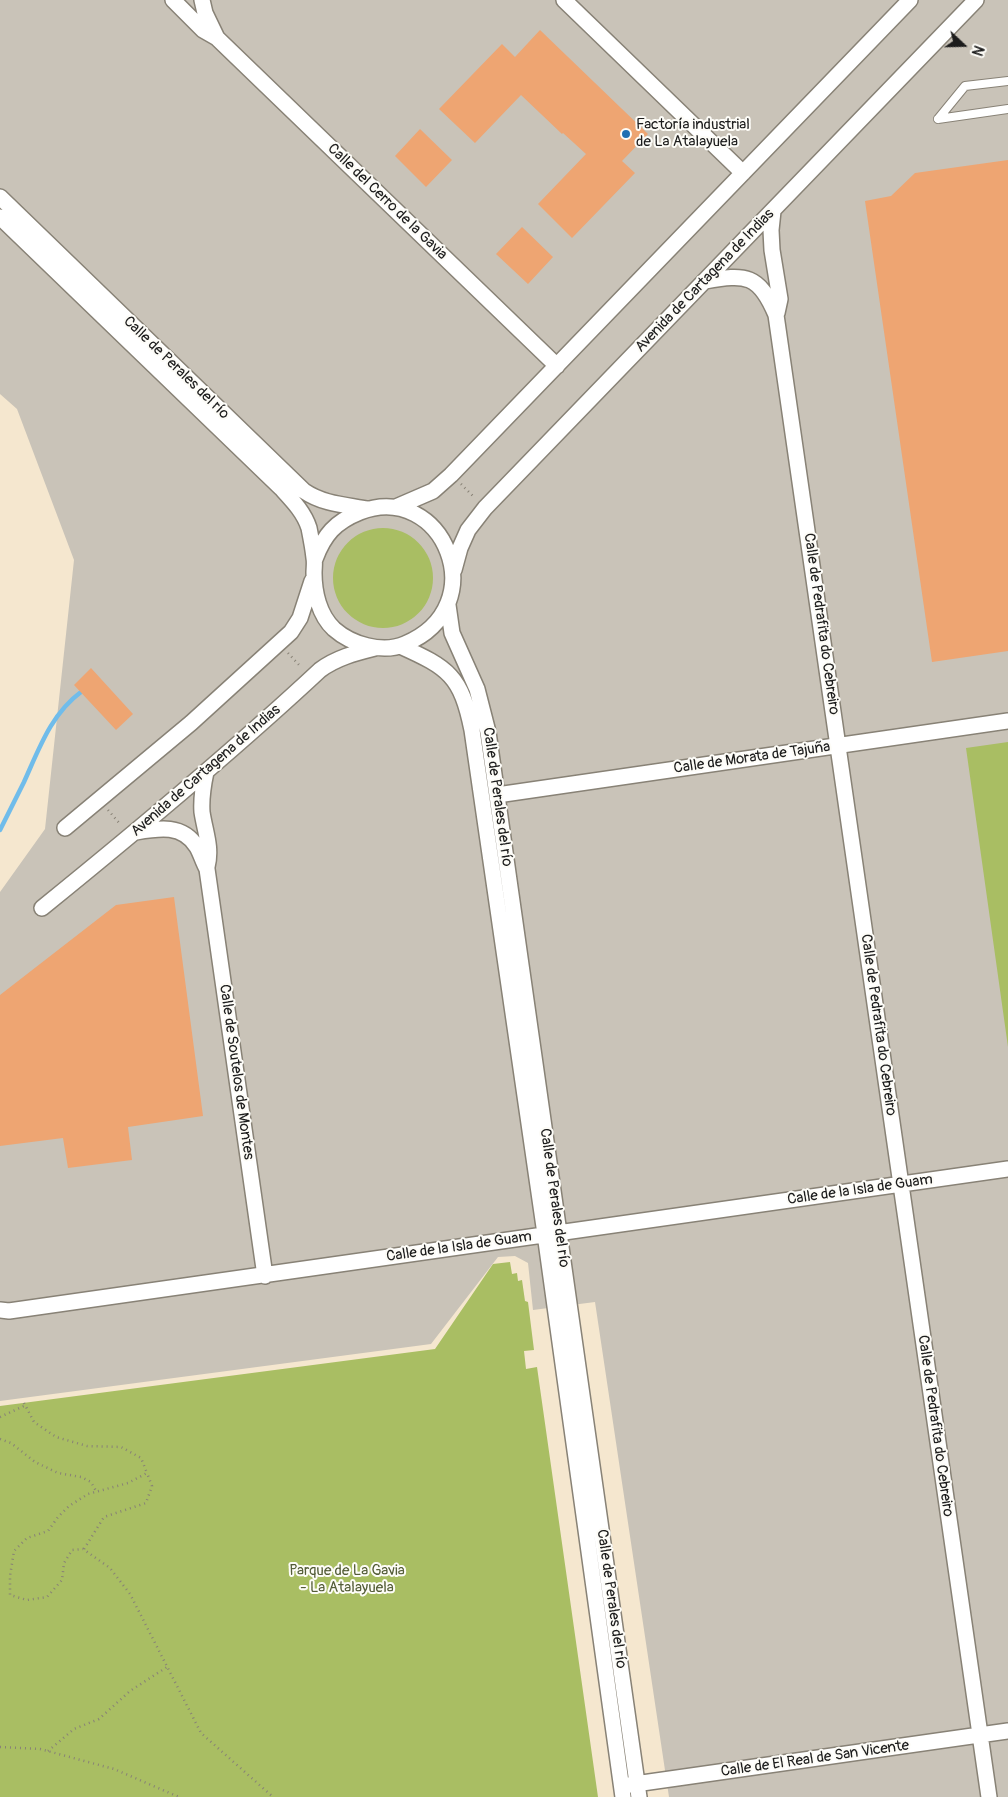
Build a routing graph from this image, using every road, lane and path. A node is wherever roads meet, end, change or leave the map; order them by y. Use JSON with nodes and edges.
{"nodes":[{"id":1,"x":173,"y":0,"type":"edge"},
{"id":2,"x":202,"y":0,"type":"edge"},
{"id":3,"x":564,"y":0,"type":"edge"},
{"id":4,"x":910,"y":0,"type":"edge"},
{"id":5,"x":976,"y":0,"type":"edge"},
{"id":6,"x":217,"y":38,"type":"junction"},
{"id":7,"x":1008,"y":81,"type":"edge"},
{"id":8,"x":1008,"y":109,"type":"edge"},
{"id":9,"x":743,"y":173,"type":"junction"},
{"id":10,"x":0,"y":197,"type":"edge"},
{"id":11,"x":772,"y":211,"type":"junction"},
{"id":12,"x":0,"y":217,"type":"edge"},
{"id":13,"x":705,"y":281,"type":"junction"},
{"id":14,"x":776,"y":315,"type":"junction"},
{"id":15,"x":557,"y":366,"type":"junction"},
{"id":16,"x":460,"y":483,"type":"dead end"},
{"id":17,"x":477,"y":500,"type":"dead end"},
{"id":18,"x":396,"y":507,"type":"junction"},
{"id":19,"x":369,"y":509,"type":"junction"},
{"id":20,"x":314,"y":560,"type":"junction"},
{"id":21,"x":453,"y":574,"type":"junction"},
{"id":22,"x":314,"y":575,"type":"junction"},
{"id":23,"x":448,"y":605,"type":"junction"},
{"id":24,"x":400,"y":646,"type":"junction"},
{"id":25,"x":376,"y":647,"type":"junction"},
{"id":26,"x":287,"y":652,"type":"dead end"},
{"id":27,"x":303,"y":670,"type":"dead end"},
{"id":28,"x":1008,"y":721,"type":"edge"},
{"id":29,"x":838,"y":746,"type":"junction"},
{"id":30,"x":206,"y":772,"type":"junction"},
{"id":31,"x":496,"y":795,"type":"junction"},
{"id":32,"x":108,"y":809,"type":"dead end"},
{"id":33,"x":65,"y":828,"type":"dead end"},
{"id":34,"x":130,"y":829,"type":"junction"},
{"id":35,"x":207,"y":869,"type":"junction"},
{"id":36,"x":42,"y":908,"type":"dead end"},
{"id":37,"x":1008,"y":1169,"type":"edge"},
{"id":38,"x":901,"y":1184,"type":"junction"},
{"id":39,"x":551,"y":1233,"type":"junction"},
{"id":40,"x":265,"y":1276,"type":"junction"},
{"id":41,"x":0,"y":1310,"type":"edge"},
{"id":42,"x":0,"y":1416,"type":"edge"},
{"id":43,"x":0,"y":1439,"type":"edge"},
{"id":44,"x":147,"y":1473,"type":"junction"},
{"id":45,"x":96,"y":1492,"type":"junction"},
{"id":46,"x":83,"y":1549,"type":"junction"},
{"id":47,"x":167,"y":1667,"type":"junction"},
{"id":48,"x":1008,"y":1731,"type":"edge"},
{"id":49,"x":980,"y":1735,"type":"junction"},
{"id":50,"x":0,"y":1747,"type":"edge"},
{"id":51,"x":48,"y":1752,"type":"junction"},
{"id":52,"x":638,"y":1790,"type":"edge"},
{"id":53,"x":622,"y":1792,"type":"edge"},
{"id":54,"x":179,"y":1797,"type":"edge"},
{"id":55,"x":273,"y":1797,"type":"edge"},
{"id":56,"x":989,"y":1797,"type":"edge"}],
"edges":[{"from":1,"to":6,"type":"street","name":"Calle del Cerro de la Gavia"},
{"from":2,"to":6,"type":"street","name":"Calle del Cerro de la Gavia"},
{"from":3,"to":9,"type":"street"},
{"from":4,"to":9,"type":"street"},
{"from":5,"to":11,"type":"street","name":"Avenida de Cartagena de Indias"},
{"from":6,"to":15,"type":"street","name":"Calle del Cerro de la Gavia"},
{"from":7,"to":8,"type":"lane"},
{"from":9,"to":15,"type":"street"},
{"from":10,"to":19,"type":"street","name":"Calle de Perales del río"},
{"from":11,"to":13,"type":"street","name":"Avenida de Cartagena de Indias"},
{"from":11,"to":14,"type":"street","name":"Calle de Pedrafita do Cebreiro"},
{"from":12,"to":20,"type":"street","name":"Calle de Perales del río"},
{"from":13,"to":14,"type":"street","name":"Calle de Pedrafita do Cebreiro"},
{"from":13,"to":21,"type":"street","name":"Avenida de Cartagena de Indias"},
{"from":14,"to":29,"type":"street","name":"Calle de Pedrafita do Cebreiro"},
{"from":15,"to":18,"type":"street"},
{"from":16,"to":17,"type":"path"},
{"from":18,"to":19,"type":"street"},
{"from":18,"to":21,"type":"street"},
{"from":19,"to":20,"type":"street"},
{"from":20,"to":22,"type":"street"},
{"from":21,"to":23,"type":"street"},
{"from":22,"to":25,"type":"street"},
{"from":22,"to":33,"type":"street"},
{"from":23,"to":24,"type":"street"},
{"from":23,"to":31,"type":"street","name":"Calle de Perales del río"},
{"from":24,"to":25,"type":"street"},
{"from":24,"to":39,"type":"street","name":"Calle de Perales del río"},
{"from":25,"to":30,"type":"street","name":"Avenida de Cartagena de Indias"},
{"from":26,"to":27,"type":"path"},
{"from":28,"to":29,"type":"street","name":"Calle de Morata de Tajuña"},
{"from":29,"to":31,"type":"street","name":"Calle de Morata de Tajuña"},
{"from":29,"to":38,"type":"street","name":"Calle de Pedrafita do Cebreiro"},
{"from":30,"to":34,"type":"street","name":"Avenida de Cartagena de Indias"},
{"from":30,"to":35,"type":"street","name":"Calle de Soutelos de Montes"},
{"from":31,"to":39,"type":"street","name":"Calle de Perales del río"},
{"from":32,"to":34,"type":"path"},
{"from":34,"to":35,"type":"street","name":"Calle de Soutelos de Montes"},
{"from":34,"to":36,"type":"street","name":"Avenida de Cartagena de Indias"},
{"from":35,"to":40,"type":"street","name":"Calle de Soutelos de Montes"},
{"from":37,"to":38,"type":"street","name":"Calle de la Isla de Guam"},
{"from":38,"to":39,"type":"street","name":"Calle de la Isla de Guam"},
{"from":38,"to":49,"type":"street","name":"Calle de Pedrafita do Cebreiro"},
{"from":39,"to":40,"type":"street","name":"Calle de la Isla de Guam"},
{"from":39,"to":52,"type":"street","name":"Calle de Perales del río"},
{"from":39,"to":53,"type":"street","name":"Calle de Perales del río"},
{"from":40,"to":41,"type":"street","name":"Calle de la Isla de Guam"},
{"from":42,"to":44,"type":"path"},
{"from":43,"to":45,"type":"path"},
{"from":44,"to":45,"type":"path"},
{"from":44,"to":46,"type":"path"},
{"from":45,"to":46,"type":"path"},
{"from":46,"to":47,"type":"path"},
{"from":47,"to":51,"type":"path"},
{"from":47,"to":55,"type":"path"},
{"from":48,"to":49,"type":"street","name":"Calle de El Real de San Vicente"},
{"from":49,"to":52,"type":"street","name":"Calle de El Real de San Vicente"},
{"from":49,"to":56,"type":"street","name":"Calle de Pedrafita do Cebreiro"},
{"from":50,"to":51,"type":"path"},
{"from":51,"to":54,"type":"path"},
{"from":52,"to":53,"type":"street","name":"Calle de El Real de San Vicente"}]}
